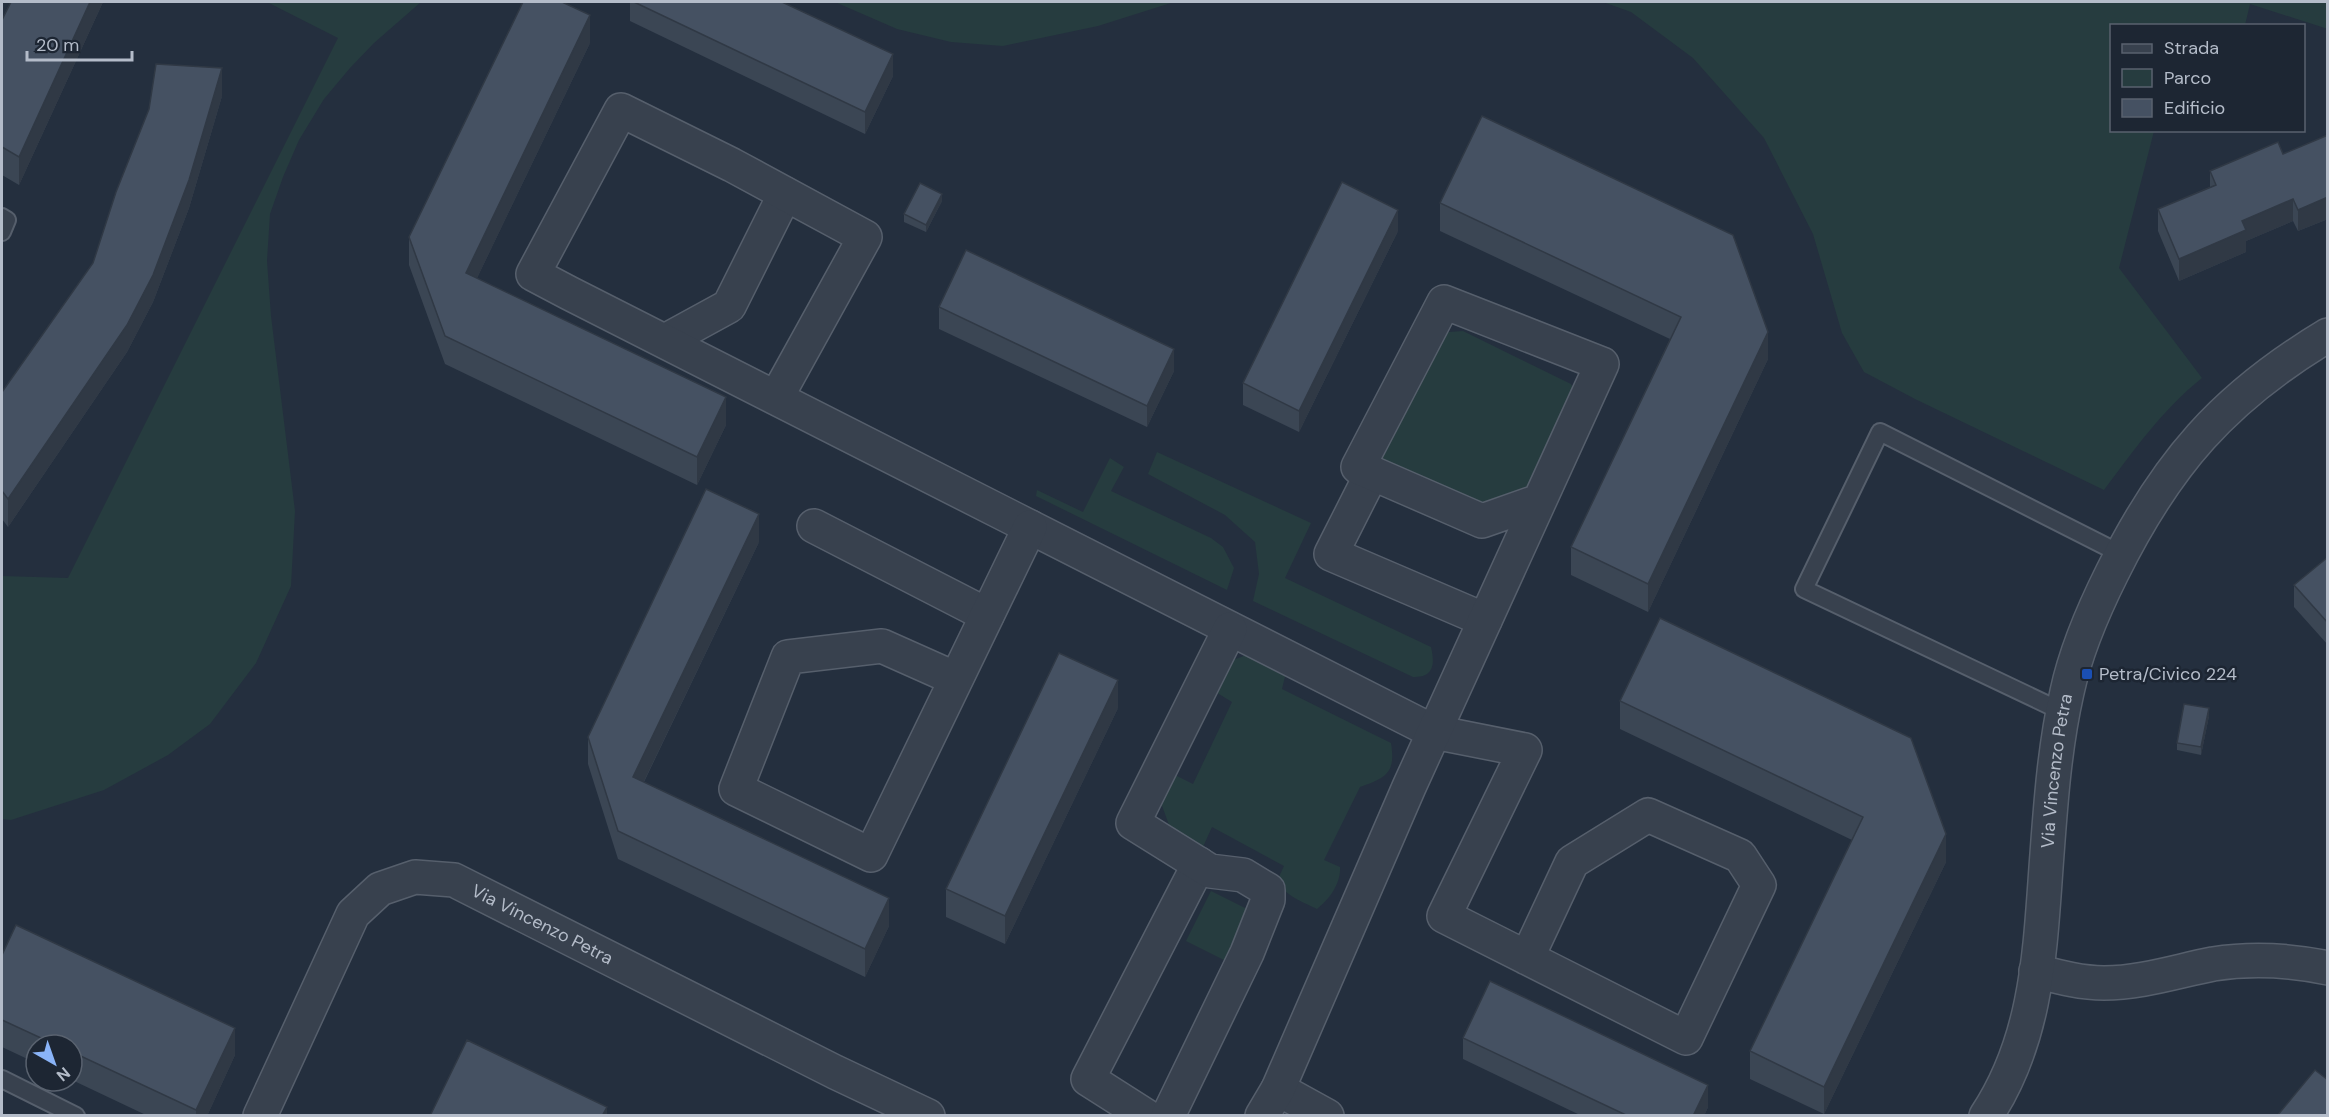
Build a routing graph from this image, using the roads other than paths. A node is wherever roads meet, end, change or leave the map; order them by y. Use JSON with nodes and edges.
{"nodes":[{"id":1,"x":785,"y":194,"type":"junction"},
{"id":2,"x":2,"y":217,"type":"edge"},
{"id":3,"x":2,"y":232,"type":"edge"},
{"id":4,"x":2328,"y":335,"type":"edge"},
{"id":5,"x":665,"y":341,"type":"junction"},
{"id":6,"x":776,"y":398,"type":"junction"},
{"id":7,"x":1372,"y":473,"type":"junction"},
{"id":8,"x":1539,"y":501,"type":"junction"},
{"id":9,"x":814,"y":526,"type":"dead end"},
{"id":10,"x":1030,"y":527,"type":"junction"},
{"id":11,"x":2121,"y":554,"type":"junction"},
{"id":12,"x":987,"y":615,"type":"junction"},
{"id":13,"x":1485,"y":620,"type":"junction"},
{"id":14,"x":1230,"y":628,"type":"junction"},
{"id":15,"x":956,"y":679,"type":"junction"},
{"id":16,"x":2063,"y":712,"type":"junction"},
{"id":17,"x":1434,"y":732,"type":"junction"},
{"id":18,"x":1199,"y":864,"type":"junction"},
{"id":19,"x":1527,"y":958,"type":"junction"},
{"id":20,"x":2328,"y":968,"type":"edge"},
{"id":21,"x":2036,"y":971,"type":"junction"},
{"id":22,"x":2,"y":1079,"type":"edge"},
{"id":23,"x":1270,"y":1102,"type":"edge"},
{"id":24,"x":76,"y":1116,"type":"edge"},
{"id":25,"x":260,"y":1116,"type":"edge"},
{"id":26,"x":928,"y":1116,"type":"edge"},
{"id":27,"x":1146,"y":1116,"type":"edge"},
{"id":28,"x":1168,"y":1116,"type":"edge"},
{"id":29,"x":1327,"y":1116,"type":"edge"},
{"id":30,"x":1986,"y":1116,"type":"edge"}],
"edges":[{"from":1,"to":5,"type":"street"},
{"from":1,"to":5,"type":"street"},
{"from":1,"to":6,"type":"street"},
{"from":2,"to":3,"type":"lane"},
{"from":4,"to":11,"type":"street","name":"Via Vincenzo Petra"},
{"from":5,"to":6,"type":"street"},
{"from":6,"to":10,"type":"street"},
{"from":7,"to":8,"type":"street"},
{"from":7,"to":8,"type":"street"},
{"from":7,"to":13,"type":"street"},
{"from":8,"to":13,"type":"street"},
{"from":9,"to":12,"type":"street"},
{"from":10,"to":12,"type":"street"},
{"from":10,"to":14,"type":"street"},
{"from":11,"to":16,"type":"street","name":"Via Vincenzo Petra"},
{"from":11,"to":16,"type":"lane"},
{"from":12,"to":15,"type":"street"},
{"from":13,"to":17,"type":"street"},
{"from":14,"to":17,"type":"street"},
{"from":14,"to":18,"type":"street"},
{"from":15,"to":15,"type":"street"},
{"from":16,"to":21,"type":"street","name":"Via Vincenzo Petra"},
{"from":17,"to":19,"type":"street"},
{"from":17,"to":23,"type":"street"},
{"from":18,"to":27,"type":"street"},
{"from":18,"to":28,"type":"street"},
{"from":19,"to":19,"type":"street"},
{"from":20,"to":21,"type":"street"},
{"from":21,"to":30,"type":"street","name":"Via Vincenzo Petra"},
{"from":22,"to":24,"type":"lane"},
{"from":23,"to":29,"type":"street"},
{"from":25,"to":26,"type":"street","name":"Via Vincenzo Petra"}]}
